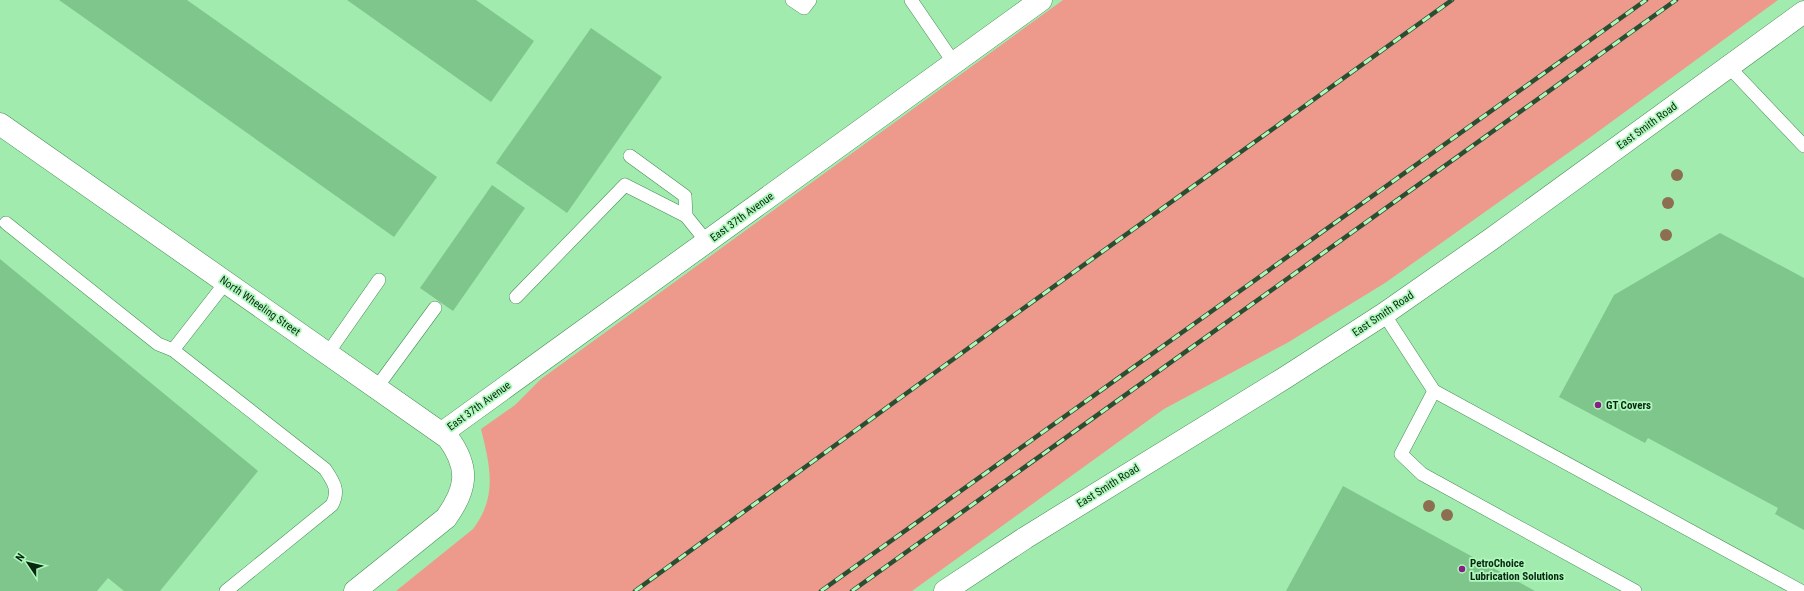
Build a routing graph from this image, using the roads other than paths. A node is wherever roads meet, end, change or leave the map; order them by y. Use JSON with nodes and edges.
{"nodes":[{"id":1,"x":792,"y":0,"type":"edge"},
{"id":2,"x":810,"y":0,"type":"edge"},
{"id":3,"x":911,"y":0,"type":"edge"},
{"id":4,"x":1041,"y":0,"type":"edge"},
{"id":5,"x":1804,"y":12,"type":"edge"},
{"id":6,"x":954,"y":64,"type":"junction"},
{"id":7,"x":1728,"y":67,"type":"junction"},
{"id":8,"x":0,"y":124,"type":"edge"},
{"id":9,"x":1804,"y":146,"type":"edge"},
{"id":10,"x":630,"y":156,"type":"dead end"},
{"id":11,"x":686,"y":216,"type":"junction"},
{"id":12,"x":6,"y":223,"type":"dead end"},
{"id":13,"x":707,"y":242,"type":"junction"},
{"id":14,"x":379,"y":280,"type":"dead end"},
{"id":15,"x":226,"y":282,"type":"junction"},
{"id":16,"x":516,"y":297,"type":"dead end"},
{"id":17,"x":435,"y":308,"type":"dead end"},
{"id":18,"x":1384,"y":314,"type":"junction"},
{"id":19,"x":173,"y":350,"type":"junction"},
{"id":20,"x":328,"y":353,"type":"junction"},
{"id":21,"x":377,"y":387,"type":"junction"},
{"id":22,"x":1434,"y":391,"type":"junction"},
{"id":23,"x":442,"y":433,"type":"junction"},
{"id":24,"x":952,"y":589,"type":"edge"},
{"id":25,"x":226,"y":591,"type":"edge"},
{"id":26,"x":355,"y":591,"type":"edge"},
{"id":27,"x":1635,"y":591,"type":"edge"},
{"id":28,"x":1801,"y":591,"type":"edge"}],
"edges":[{"from":1,"to":2,"type":"lane"},
{"from":3,"to":6,"type":"lane"},
{"from":4,"to":6,"type":"street","name":"East 37th Avenue"},
{"from":5,"to":7,"type":"street","name":"East Smith Road"},
{"from":6,"to":13,"type":"street","name":"East 37th Avenue"},
{"from":7,"to":9,"type":"lane"},
{"from":7,"to":18,"type":"street","name":"East Smith Road"},
{"from":8,"to":15,"type":"street","name":"North Wheeling Street"},
{"from":10,"to":11,"type":"lane"},
{"from":11,"to":13,"type":"lane"},
{"from":11,"to":16,"type":"lane"},
{"from":12,"to":19,"type":"lane"},
{"from":13,"to":23,"type":"street","name":"East 37th Avenue"},
{"from":14,"to":20,"type":"lane"},
{"from":15,"to":19,"type":"lane"},
{"from":15,"to":20,"type":"street","name":"North Wheeling Street"},
{"from":17,"to":21,"type":"lane"},
{"from":18,"to":22,"type":"lane"},
{"from":18,"to":24,"type":"street","name":"East Smith Road"},
{"from":19,"to":25,"type":"lane"},
{"from":20,"to":21,"type":"street","name":"North Wheeling Street"},
{"from":21,"to":23,"type":"street","name":"North Wheeling Street"},
{"from":22,"to":27,"type":"lane"},
{"from":22,"to":28,"type":"lane"},
{"from":23,"to":26,"type":"street","name":"North Wheeling Street"}]}
